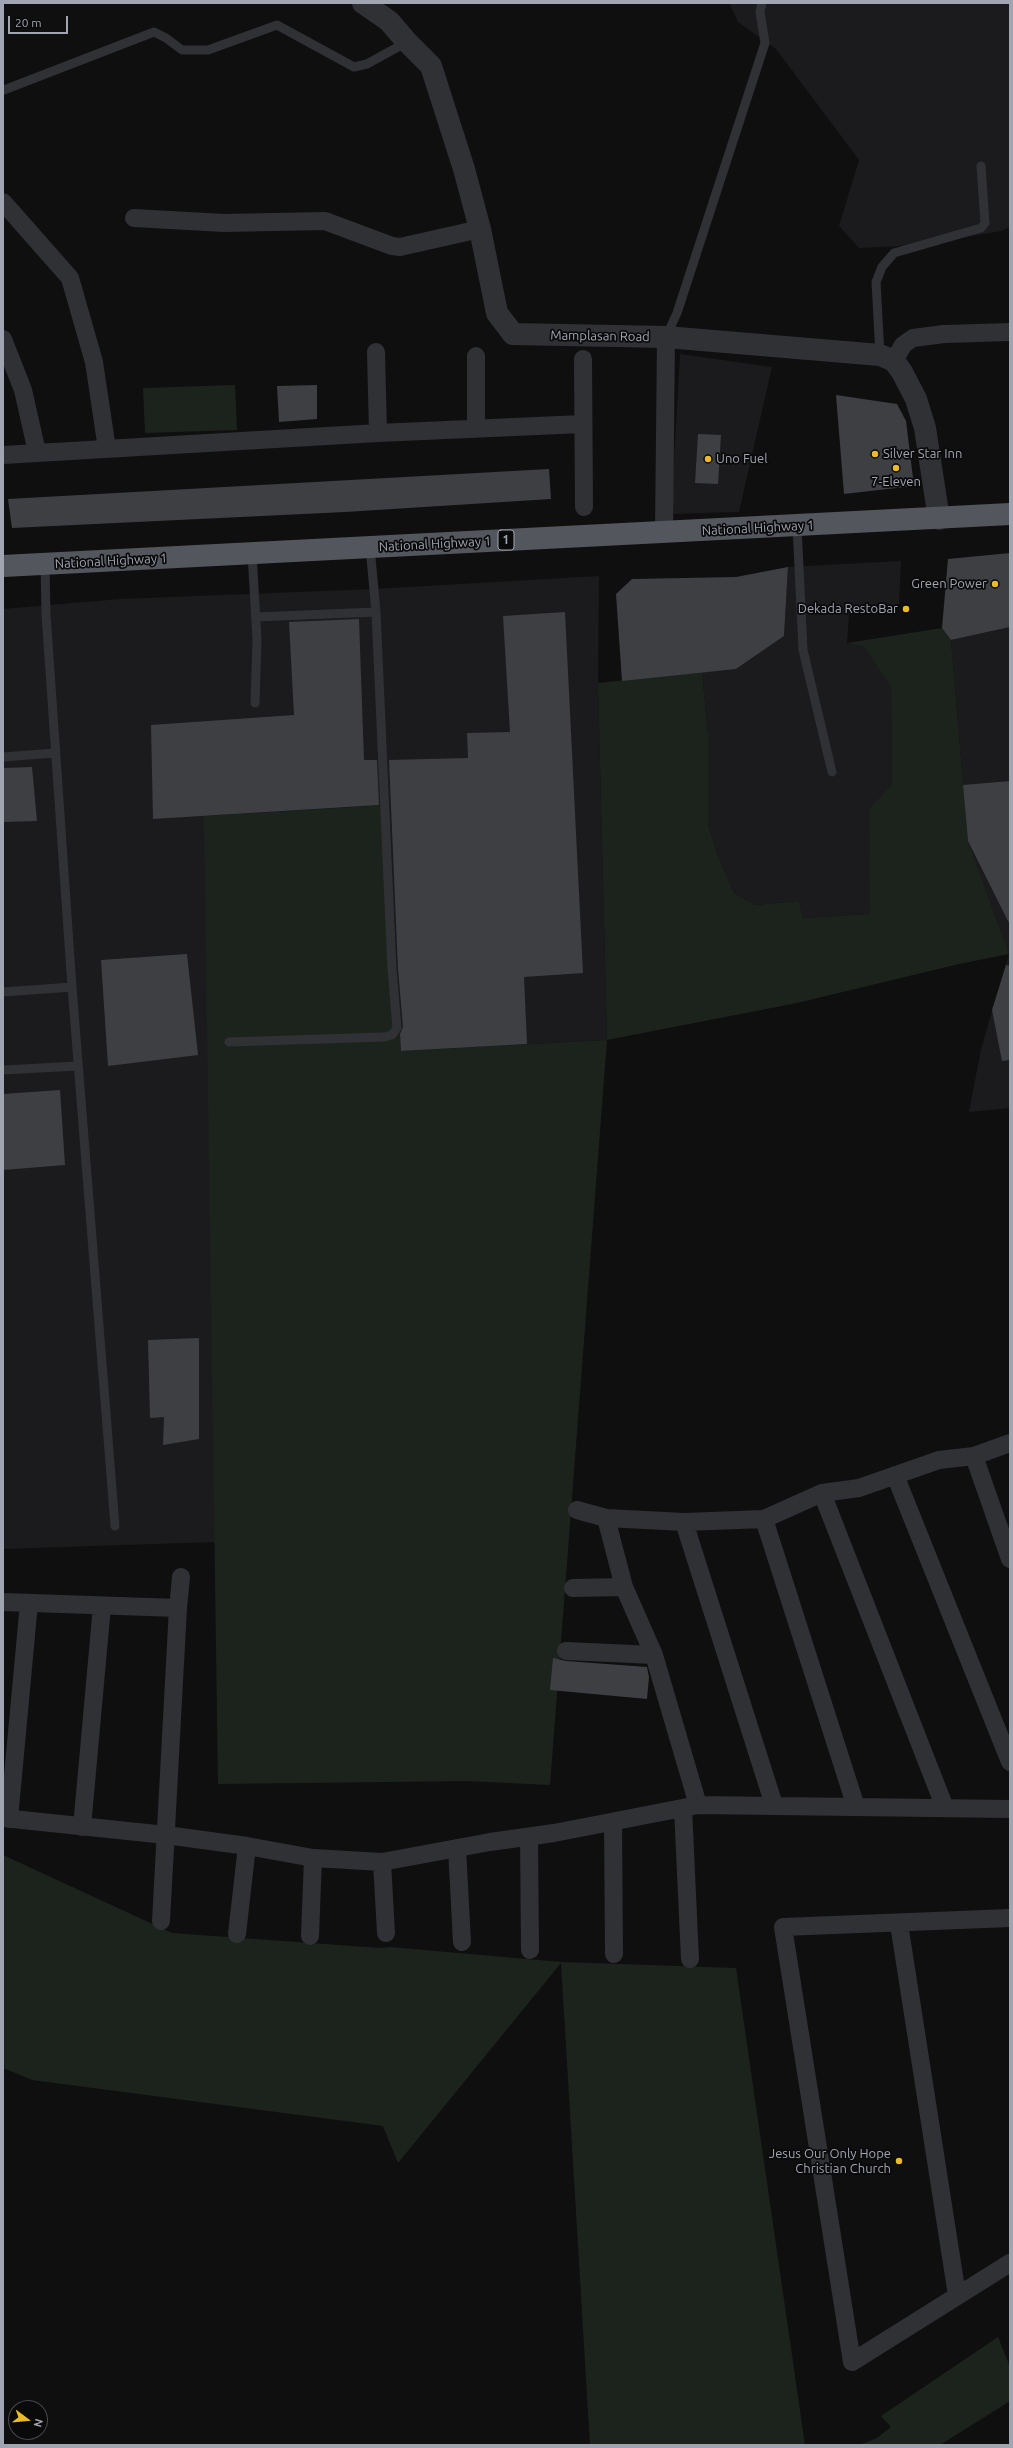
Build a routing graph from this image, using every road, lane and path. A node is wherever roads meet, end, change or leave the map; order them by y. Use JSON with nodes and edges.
{"nodes":[{"id":1,"x":363,"y":3,"type":"edge"},
{"id":2,"x":762,"y":3,"type":"edge"},
{"id":3,"x":407,"y":42,"type":"junction"},
{"id":4,"x":4,"y":90,"type":"dead end"},
{"id":5,"x":981,"y":166,"type":"dead end"},
{"id":6,"x":3,"y":202,"type":"edge"},
{"id":7,"x":134,"y":218,"type":"dead end"},
{"id":8,"x":480,"y":229,"type":"junction"},
{"id":9,"x":1010,"y":332,"type":"edge"},
{"id":10,"x":666,"y":337,"type":"junction"},
{"id":11,"x":3,"y":339,"type":"edge"},
{"id":12,"x":376,"y":352,"type":"dead end"},
{"id":13,"x":476,"y":356,"type":"dead end"},
{"id":14,"x":887,"y":358,"type":"junction"},
{"id":15,"x":583,"y":359,"type":"dead end"},
{"id":16,"x":582,"y":424,"type":"junction"},
{"id":17,"x":476,"y":427,"type":"junction"},
{"id":18,"x":378,"y":432,"type":"junction"},
{"id":19,"x":107,"y":449,"type":"junction"},
{"id":20,"x":37,"y":452,"type":"junction"},
{"id":21,"x":3,"y":455,"type":"edge"},
{"id":22,"x":584,"y":507,"type":"dead end"},
{"id":23,"x":1010,"y":514,"type":"edge"},
{"id":24,"x":939,"y":519,"type":"junction"},
{"id":25,"x":797,"y":526,"type":"junction"},
{"id":26,"x":664,"y":532,"type":"junction"},
{"id":27,"x":370,"y":547,"type":"junction"},
{"id":28,"x":252,"y":553,"type":"junction"},
{"id":29,"x":45,"y":564,"type":"junction"},
{"id":30,"x":3,"y":566,"type":"edge"},
{"id":31,"x":376,"y":612,"type":"junction"},
{"id":32,"x":256,"y":617,"type":"junction"},
{"id":33,"x":255,"y":703,"type":"dead end"},
{"id":34,"x":55,"y":753,"type":"junction"},
{"id":35,"x":3,"y":757,"type":"edge"},
{"id":36,"x":832,"y":772,"type":"dead end"},
{"id":37,"x":72,"y":987,"type":"junction"},
{"id":38,"x":3,"y":992,"type":"edge"},
{"id":39,"x":229,"y":1042,"type":"dead end"},
{"id":40,"x":78,"y":1066,"type":"junction"},
{"id":41,"x":3,"y":1070,"type":"edge"},
{"id":42,"x":1010,"y":1443,"type":"edge"},
{"id":43,"x":974,"y":1456,"type":"junction"},
{"id":44,"x":895,"y":1476,"type":"junction"},
{"id":45,"x":822,"y":1493,"type":"junction"},
{"id":46,"x":577,"y":1510,"type":"dead end"},
{"id":47,"x":606,"y":1518,"type":"junction"},
{"id":48,"x":764,"y":1519,"type":"junction"},
{"id":49,"x":684,"y":1522,"type":"junction"},
{"id":50,"x":116,"y":1526,"type":"dead end"},
{"id":51,"x":1010,"y":1559,"type":"edge"},
{"id":52,"x":180,"y":1577,"type":"dead end"},
{"id":53,"x":624,"y":1587,"type":"junction"},
{"id":54,"x":573,"y":1588,"type":"dead end"},
{"id":55,"x":3,"y":1602,"type":"edge"},
{"id":56,"x":29,"y":1604,"type":"junction"},
{"id":57,"x":102,"y":1606,"type":"junction"},
{"id":58,"x":178,"y":1608,"type":"junction"},
{"id":59,"x":566,"y":1650,"type":"dead end"},
{"id":60,"x":654,"y":1655,"type":"junction"},
{"id":61,"x":1010,"y":1762,"type":"edge"},
{"id":62,"x":774,"y":1805,"type":"junction"},
{"id":63,"x":690,"y":1806,"type":"junction"},
{"id":64,"x":856,"y":1807,"type":"junction"},
{"id":65,"x":945,"y":1808,"type":"junction"},
{"id":66,"x":1010,"y":1809,"type":"edge"},
{"id":67,"x":6,"y":1819,"type":"edge"},
{"id":68,"x":613,"y":1822,"type":"junction"},
{"id":69,"x":82,"y":1826,"type":"junction"},
{"id":70,"x":166,"y":1835,"type":"junction"},
{"id":71,"x":530,"y":1838,"type":"junction"},
{"id":72,"x":247,"y":1846,"type":"junction"},
{"id":73,"x":457,"y":1848,"type":"junction"},
{"id":74,"x":313,"y":1858,"type":"junction"},
{"id":75,"x":382,"y":1862,"type":"junction"},
{"id":76,"x":1010,"y":1918,"type":"edge"},
{"id":77,"x":161,"y":1921,"type":"dead end"},
{"id":78,"x":899,"y":1924,"type":"junction"},
{"id":79,"x":386,"y":1933,"type":"dead end"},
{"id":80,"x":237,"y":1934,"type":"dead end"},
{"id":81,"x":310,"y":1936,"type":"dead end"},
{"id":82,"x":462,"y":1942,"type":"dead end"},
{"id":83,"x":530,"y":1950,"type":"dead end"},
{"id":84,"x":614,"y":1954,"type":"dead end"},
{"id":85,"x":690,"y":1959,"type":"dead end"},
{"id":86,"x":1010,"y":2263,"type":"edge"},
{"id":87,"x":956,"y":2295,"type":"junction"}],
"edges":[{"from":1,"to":3,"type":"street","name":"Mamplasan Road"},
{"from":2,"to":10,"type":"lane"},
{"from":3,"to":4,"type":"lane"},
{"from":3,"to":8,"type":"street","name":"Mamplasan Road"},
{"from":5,"to":14,"type":"lane"},
{"from":6,"to":19,"type":"street"},
{"from":7,"to":8,"type":"street"},
{"from":8,"to":10,"type":"street","name":"Mamplasan Road"},
{"from":9,"to":14,"type":"street"},
{"from":10,"to":14,"type":"street","name":"Mamplasan Road"},
{"from":10,"to":26,"type":"street"},
{"from":11,"to":20,"type":"street"},
{"from":12,"to":18,"type":"street"},
{"from":13,"to":17,"type":"street"},
{"from":14,"to":24,"type":"street"},
{"from":15,"to":16,"type":"street"},
{"from":16,"to":17,"type":"street"},
{"from":16,"to":22,"type":"street"},
{"from":17,"to":18,"type":"street"},
{"from":18,"to":19,"type":"street"},
{"from":19,"to":20,"type":"street"},
{"from":20,"to":21,"type":"street"},
{"from":23,"to":24,"type":"highway","name":"National Highway 1","number":"1"},
{"from":24,"to":25,"type":"highway","name":"National Highway 1","number":"1"},
{"from":25,"to":26,"type":"highway","name":"National Highway 1","number":"1"},
{"from":25,"to":36,"type":"lane"},
{"from":26,"to":27,"type":"highway","name":"National Highway 1","number":"1"},
{"from":27,"to":28,"type":"highway","name":"National Highway 1","number":"1"},
{"from":27,"to":31,"type":"lane"},
{"from":28,"to":29,"type":"highway","name":"National Highway 1","number":"1"},
{"from":28,"to":32,"type":"lane"},
{"from":29,"to":30,"type":"highway","name":"National Highway 1","number":"1"},
{"from":29,"to":34,"type":"lane"},
{"from":31,"to":32,"type":"lane"},
{"from":31,"to":39,"type":"lane"},
{"from":32,"to":33,"type":"lane"},
{"from":34,"to":35,"type":"lane"},
{"from":34,"to":37,"type":"lane"},
{"from":37,"to":38,"type":"lane"},
{"from":37,"to":40,"type":"lane"},
{"from":40,"to":41,"type":"lane"},
{"from":40,"to":50,"type":"lane"},
{"from":42,"to":43,"type":"street"},
{"from":43,"to":44,"type":"street"},
{"from":43,"to":51,"type":"street"},
{"from":44,"to":45,"type":"street"},
{"from":44,"to":61,"type":"street"},
{"from":45,"to":48,"type":"street"},
{"from":45,"to":65,"type":"street"},
{"from":46,"to":47,"type":"street"},
{"from":47,"to":49,"type":"street"},
{"from":47,"to":53,"type":"street"},
{"from":48,"to":49,"type":"street"},
{"from":48,"to":64,"type":"street"},
{"from":49,"to":62,"type":"street"},
{"from":52,"to":58,"type":"street"},
{"from":53,"to":54,"type":"street"},
{"from":53,"to":60,"type":"street"},
{"from":55,"to":56,"type":"street"},
{"from":56,"to":57,"type":"street"},
{"from":56,"to":67,"type":"street"},
{"from":57,"to":58,"type":"street"},
{"from":57,"to":69,"type":"street"},
{"from":58,"to":70,"type":"street"},
{"from":59,"to":60,"type":"street"},
{"from":60,"to":63,"type":"street"},
{"from":62,"to":63,"type":"street"},
{"from":62,"to":64,"type":"street"},
{"from":63,"to":68,"type":"street"},
{"from":63,"to":85,"type":"street"},
{"from":64,"to":65,"type":"street"},
{"from":65,"to":66,"type":"street"},
{"from":67,"to":69,"type":"street"},
{"from":68,"to":71,"type":"street"},
{"from":68,"to":84,"type":"street"},
{"from":69,"to":70,"type":"street"},
{"from":70,"to":72,"type":"street"},
{"from":70,"to":77,"type":"street"},
{"from":71,"to":73,"type":"street"},
{"from":71,"to":83,"type":"street"},
{"from":72,"to":74,"type":"street"},
{"from":72,"to":80,"type":"street"},
{"from":73,"to":75,"type":"street"},
{"from":73,"to":82,"type":"street"},
{"from":74,"to":75,"type":"street"},
{"from":74,"to":81,"type":"street"},
{"from":75,"to":79,"type":"street"},
{"from":76,"to":78,"type":"street"},
{"from":78,"to":87,"type":"street"},
{"from":78,"to":87,"type":"street"},
{"from":86,"to":87,"type":"street"}]}
